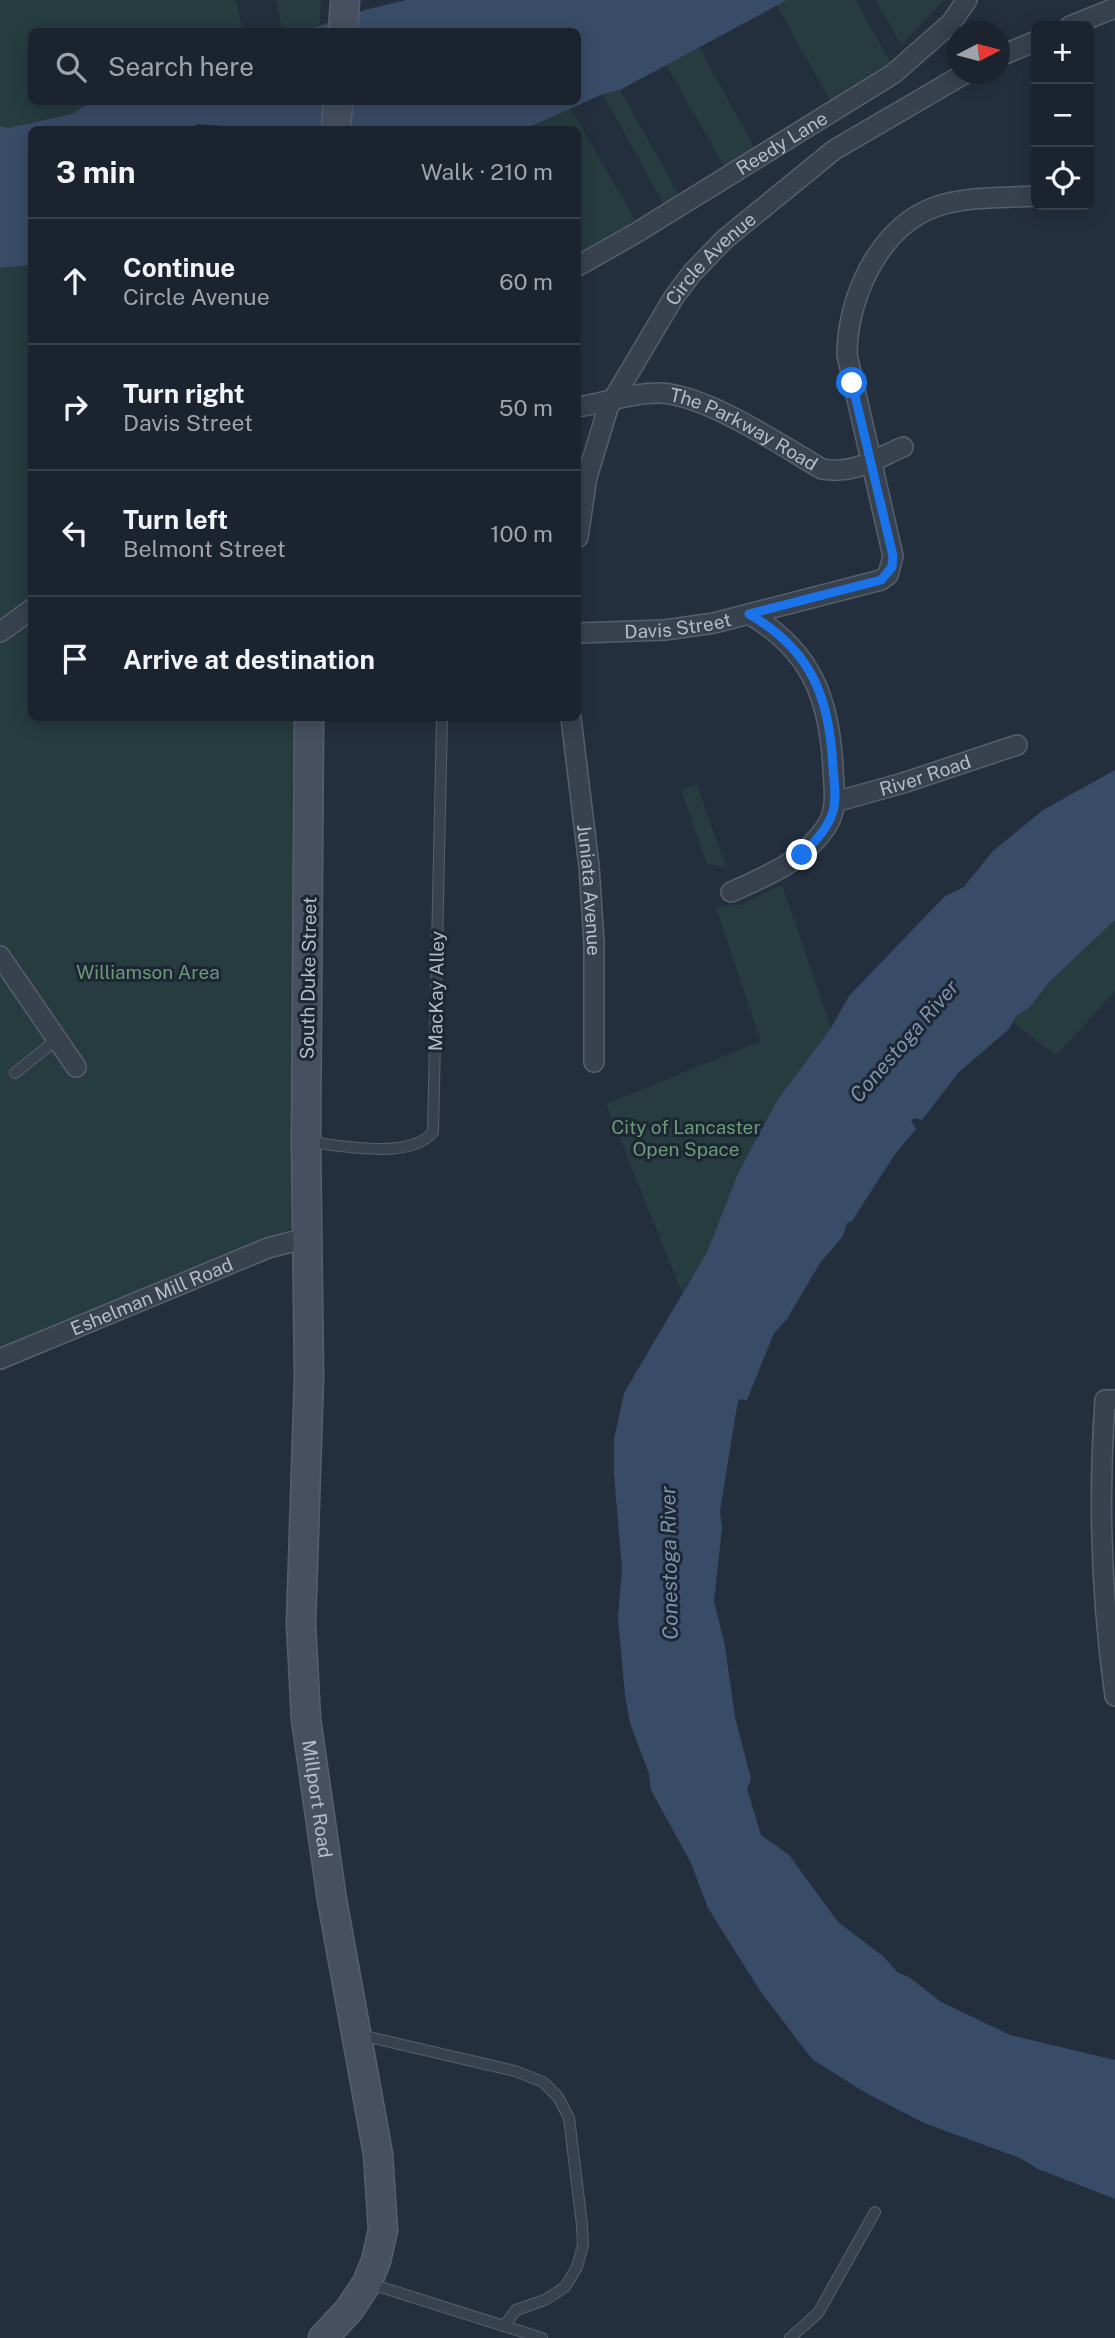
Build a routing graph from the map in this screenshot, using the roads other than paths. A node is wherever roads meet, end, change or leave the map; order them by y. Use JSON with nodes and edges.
{"nodes":[{"id":1,"x":345,"y":0,"type":"edge"},
{"id":2,"x":967,"y":0,"type":"edge"},
{"id":3,"x":1115,"y":8,"type":"edge"},
{"id":4,"x":1082,"y":21,"type":"edge"},
{"id":5,"x":343,"y":28,"type":"edge"},
{"id":6,"x":1031,"y":43,"type":"edge"},
{"id":7,"x":1010,"y":52,"type":"edge"},
{"id":8,"x":947,"y":84,"type":"edge"},
{"id":9,"x":338,"y":105,"type":"edge"},
{"id":10,"x":336,"y":126,"type":"edge"},
{"id":11,"x":1031,"y":197,"type":"edge"},
{"id":12,"x":581,"y":264,"type":"edge"},
{"id":13,"x":615,"y":399,"type":"junction"},
{"id":14,"x":581,"y":406,"type":"edge"},
{"id":15,"x":903,"y":447,"type":"dead end"},
{"id":16,"x":870,"y":461,"type":"junction"},
{"id":17,"x":581,"y":517,"type":"edge"},
{"id":18,"x":28,"y":612,"type":"edge"},
{"id":19,"x":749,"y":614,"type":"junction"},
{"id":20,"x":0,"y":632,"type":"edge"},
{"id":21,"x":581,"y":633,"type":"edge"},
{"id":22,"x":309,"y":721,"type":"edge"},
{"id":23,"x":442,"y":721,"type":"edge"},
{"id":24,"x":571,"y":721,"type":"edge"},
{"id":25,"x":1017,"y":745,"type":"dead end"},
{"id":26,"x":835,"y":802,"type":"junction"},
{"id":27,"x":731,"y":892,"type":"dead end"},
{"id":28,"x":0,"y":956,"type":"edge"},
{"id":29,"x":56,"y":1040,"type":"junction"},
{"id":30,"x":594,"y":1062,"type":"dead end"},
{"id":31,"x":76,"y":1068,"type":"dead end"},
{"id":32,"x":15,"y":1073,"type":"dead end"},
{"id":33,"x":306,"y":1142,"type":"junction"},
{"id":34,"x":306,"y":1238,"type":"junction"},
{"id":35,"x":0,"y":1359,"type":"edge"},
{"id":36,"x":1110,"y":1400,"type":"edge"},
{"id":37,"x":1115,"y":1696,"type":"edge"},
{"id":38,"x":356,"y":2034,"type":"junction"},
{"id":39,"x":875,"y":2212,"type":"dead end"},
{"id":40,"x":367,"y":2283,"type":"junction"},
{"id":41,"x":504,"y":2326,"type":"junction"},
{"id":42,"x":323,"y":2338,"type":"edge"},
{"id":43,"x":542,"y":2338,"type":"edge"},
{"id":44,"x":790,"y":2338,"type":"edge"}],
"edges":[{"from":1,"to":5,"type":"main road"},
{"from":2,"to":12,"type":"street","name":"Reedy Lane"},
{"from":3,"to":4,"type":"street"},
{"from":6,"to":7,"type":"street"},
{"from":8,"to":13,"type":"street","name":"Circle Avenue"},
{"from":9,"to":10,"type":"main road"},
{"from":11,"to":16,"type":"street"},
{"from":13,"to":14,"type":"street","name":"The Parkway Road"},
{"from":13,"to":16,"type":"street","name":"The Parkway Road"},
{"from":13,"to":17,"type":"street","name":"Circle Avenue"},
{"from":15,"to":16,"type":"street","name":"The Parkway Road"},
{"from":16,"to":19,"type":"street","name":"Davis Street"},
{"from":18,"to":20,"type":"street"},
{"from":19,"to":21,"type":"street","name":"Davis Street"},
{"from":19,"to":26,"type":"street"},
{"from":22,"to":33,"type":"main road","name":"South Duke Street"},
{"from":23,"to":33,"type":"lane","name":"MacKay Alley"},
{"from":24,"to":30,"type":"street","name":"Juniata Avenue"},
{"from":25,"to":26,"type":"street","name":"River Road"},
{"from":26,"to":27,"type":"street"},
{"from":28,"to":29,"type":"street"},
{"from":29,"to":31,"type":"street"},
{"from":29,"to":32,"type":"lane"},
{"from":33,"to":34,"type":"main road","name":"South Duke Street"},
{"from":34,"to":35,"type":"street","name":"Eshelman Mill Road"},
{"from":34,"to":38,"type":"main road","name":"Millport Road"},
{"from":36,"to":37,"type":"street"},
{"from":38,"to":40,"type":"main road","name":"Millport Road"},
{"from":38,"to":41,"type":"lane"},
{"from":39,"to":44,"type":"lane"},
{"from":40,"to":41,"type":"lane"},
{"from":40,"to":42,"type":"main road","name":"Millport Road"},
{"from":41,"to":43,"type":"lane"}]}
